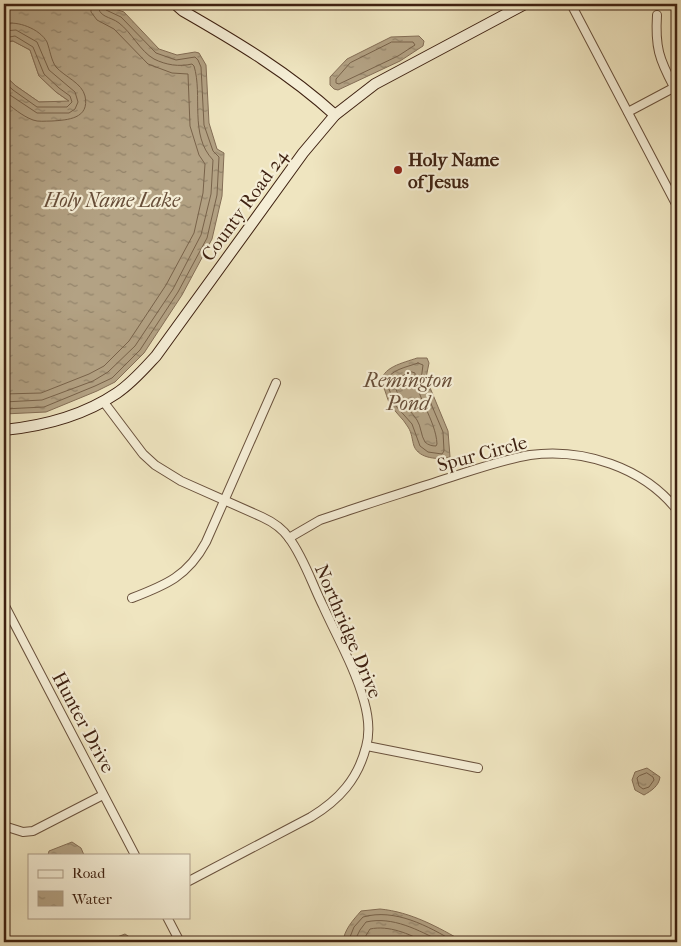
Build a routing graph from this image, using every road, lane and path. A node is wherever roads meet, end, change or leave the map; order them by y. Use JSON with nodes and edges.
{"nodes":[{"id":1,"x":175,"y":4,"type":"edge"},
{"id":2,"x":525,"y":4,"type":"edge"},
{"id":3,"x":571,"y":4,"type":"edge"},
{"id":4,"x":657,"y":15,"type":"dead end"},
{"id":5,"x":675,"y":87,"type":"edge"},
{"id":6,"x":628,"y":112,"type":"junction"},
{"id":7,"x":335,"y":116,"type":"junction"},
{"id":8,"x":677,"y":206,"type":"edge"},
{"id":9,"x":276,"y":383,"type":"dead end"},
{"id":10,"x":103,"y":401,"type":"junction"},
{"id":11,"x":4,"y":430,"type":"edge"},
{"id":12,"x":224,"y":499,"type":"junction"},
{"id":13,"x":677,"y":510,"type":"edge"},
{"id":14,"x":289,"y":538,"type":"junction"},
{"id":15,"x":132,"y":598,"type":"dead end"},
{"id":16,"x":4,"y":604,"type":"edge"},
{"id":17,"x":366,"y":746,"type":"junction"},
{"id":18,"x":478,"y":768,"type":"dead end"},
{"id":19,"x":103,"y":795,"type":"junction"},
{"id":20,"x":4,"y":826,"type":"edge"},
{"id":21,"x":134,"y":854,"type":"edge"},
{"id":22,"x":190,"y":880,"type":"edge"},
{"id":23,"x":168,"y":918,"type":"edge"},
{"id":24,"x":180,"y":942,"type":"edge"}],
"edges":[{"from":1,"to":7,"type":"street"},
{"from":2,"to":7,"type":"street","name":"County Road 24"},
{"from":3,"to":6,"type":"street"},
{"from":4,"to":5,"type":"street"},
{"from":5,"to":6,"type":"street"},
{"from":6,"to":8,"type":"street"},
{"from":7,"to":10,"type":"street","name":"County Road 24"},
{"from":9,"to":12,"type":"street"},
{"from":10,"to":11,"type":"street","name":"County Road 24"},
{"from":10,"to":12,"type":"street","name":"Northridge Drive"},
{"from":12,"to":14,"type":"street","name":"Northridge Drive"},
{"from":12,"to":15,"type":"street"},
{"from":13,"to":14,"type":"street","name":"Spur Circle"},
{"from":14,"to":17,"type":"street","name":"Northridge Drive"},
{"from":16,"to":19,"type":"street","name":"Hunter Drive"},
{"from":17,"to":18,"type":"street"},
{"from":17,"to":22,"type":"street","name":"Northridge Drive"},
{"from":19,"to":20,"type":"street"},
{"from":19,"to":21,"type":"street","name":"Hunter Drive"},
{"from":23,"to":24,"type":"street"}]}
